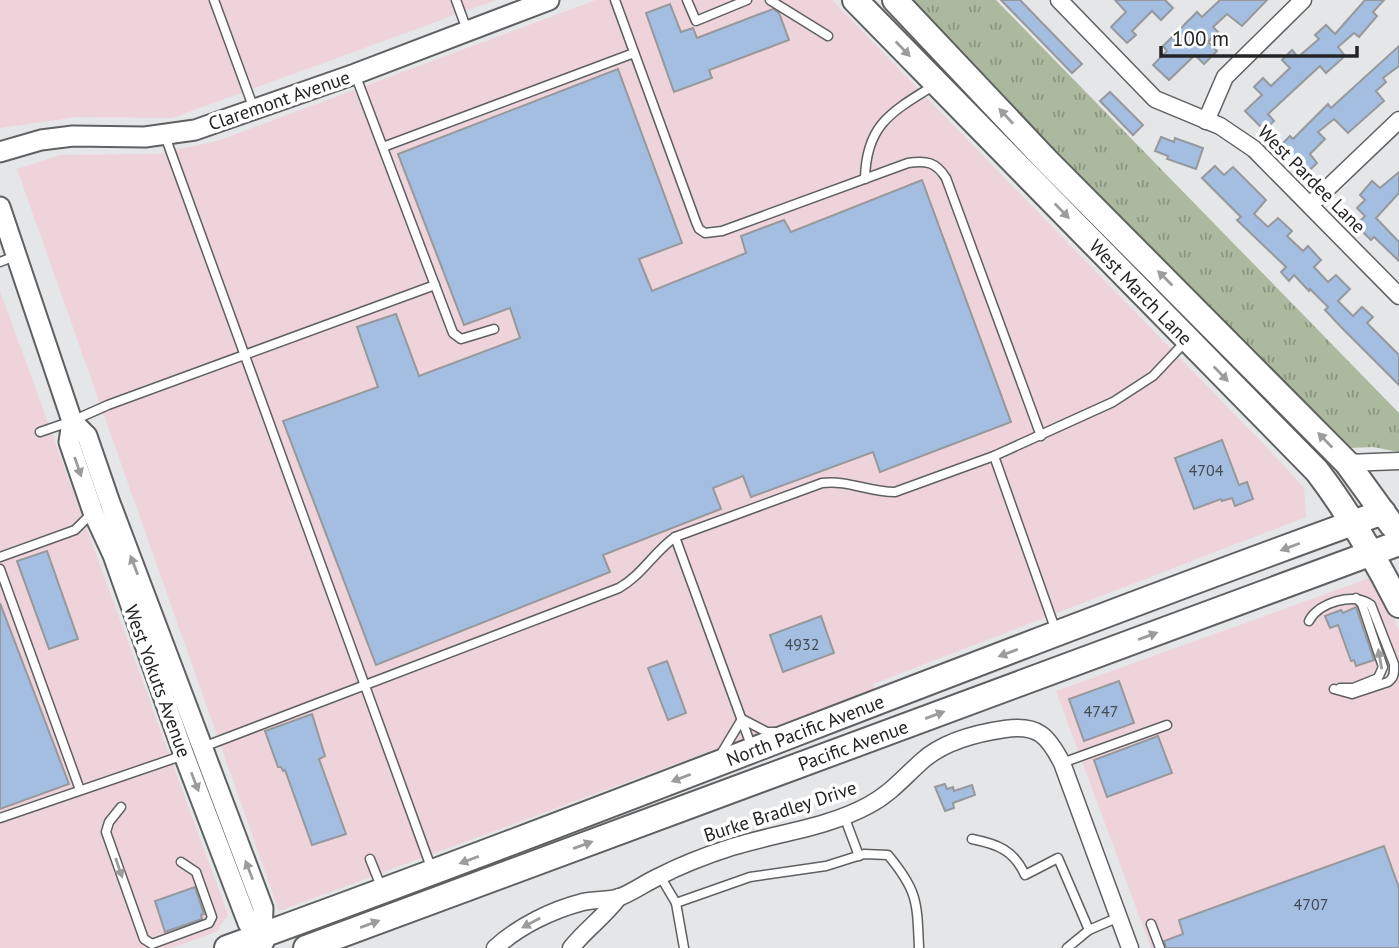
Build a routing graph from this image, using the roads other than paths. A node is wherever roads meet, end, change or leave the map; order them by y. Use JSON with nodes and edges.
{"nodes":[{"id":1,"x":214,"y":0,"type":"edge"},
{"id":2,"x":456,"y":0,"type":"edge"},
{"id":3,"x":548,"y":0,"type":"edge"},
{"id":4,"x":615,"y":0,"type":"edge"},
{"id":5,"x":687,"y":0,"type":"edge"},
{"id":6,"x":747,"y":0,"type":"edge"},
{"id":7,"x":770,"y":0,"type":"edge"},
{"id":8,"x":855,"y":0,"type":"edge"},
{"id":9,"x":895,"y":0,"type":"edge"},
{"id":10,"x":1303,"y":0,"type":"edge"},
{"id":11,"x":1070,"y":4,"type":"edge"},
{"id":12,"x":468,"y":31,"type":"junction"},
{"id":13,"x":828,"y":36,"type":"dead end"},
{"id":14,"x":634,"y":53,"type":"junction"},
{"id":15,"x":355,"y":74,"type":"junction"},
{"id":16,"x":937,"y":84,"type":"junction"},
{"id":17,"x":254,"y":109,"type":"junction"},
{"id":18,"x":1399,"y":120,"type":"edge"},
{"id":19,"x":1206,"y":121,"type":"junction"},
{"id":20,"x":165,"y":136,"type":"junction"},
{"id":21,"x":383,"y":148,"type":"junction"},
{"id":22,"x":0,"y":152,"type":"edge"},
{"id":23,"x":864,"y":178,"type":"junction"},
{"id":24,"x":1310,"y":205,"type":"junction"},
{"id":25,"x":0,"y":207,"type":"edge"},
{"id":26,"x":9,"y":259,"type":"edge"},
{"id":27,"x":435,"y":285,"type":"junction"},
{"id":28,"x":1399,"y":296,"type":"edge"},
{"id":29,"x":494,"y":329,"type":"dead end"},
{"id":30,"x":1187,"y":339,"type":"junction"},
{"id":31,"x":244,"y":355,"type":"junction"},
{"id":32,"x":72,"y":421,"type":"junction"},
{"id":33,"x":40,"y":432,"type":"dead end"},
{"id":34,"x":1041,"y":436,"type":"junction"},
{"id":35,"x":994,"y":456,"type":"junction"},
{"id":36,"x":1399,"y":461,"type":"edge"},
{"id":37,"x":1347,"y":463,"type":"junction"},
{"id":38,"x":93,"y":512,"type":"junction"},
{"id":39,"x":1383,"y":512,"type":"junction"},
{"id":40,"x":1353,"y":523,"type":"junction"},
{"id":41,"x":1399,"y":534,"type":"edge"},
{"id":42,"x":676,"y":537,"type":"junction"},
{"id":43,"x":1399,"y":542,"type":"edge"},
{"id":44,"x":1372,"y":552,"type":"junction"},
{"id":45,"x":0,"y":557,"type":"edge"},
{"id":46,"x":0,"y":569,"type":"edge"},
{"id":47,"x":1399,"y":605,"type":"edge"},
{"id":48,"x":1309,"y":621,"type":"dead end"},
{"id":49,"x":1057,"y":635,"type":"junction"},
{"id":50,"x":365,"y":685,"type":"junction"},
{"id":51,"x":1334,"y":689,"type":"dead end"},
{"id":52,"x":742,"y":719,"type":"junction"},
{"id":53,"x":1167,"y":725,"type":"dead end"},
{"id":54,"x":800,"y":732,"type":"junction"},
{"id":55,"x":753,"y":749,"type":"junction"},
{"id":56,"x":193,"y":751,"type":"junction"},
{"id":57,"x":1062,"y":763,"type":"junction"},
{"id":58,"x":714,"y":765,"type":"junction"},
{"id":59,"x":80,"y":790,"type":"junction"},
{"id":60,"x":121,"y":807,"type":"dead end"},
{"id":61,"x":844,"y":816,"type":"junction"},
{"id":62,"x":0,"y":818,"type":"edge"},
{"id":63,"x":640,"y":824,"type":"junction"},
{"id":64,"x":972,"y":839,"type":"dead end"},
{"id":65,"x":859,"y":856,"type":"junction"},
{"id":66,"x":370,"y":859,"type":"dead end"},
{"id":67,"x":181,"y":862,"type":"dead end"},
{"id":68,"x":433,"y":873,"type":"junction"},
{"id":69,"x":660,"y":876,"type":"junction"},
{"id":70,"x":383,"y":891,"type":"junction"},
{"id":71,"x":619,"y":897,"type":"junction"},
{"id":72,"x":676,"y":903,"type":"junction"},
{"id":73,"x":1119,"y":917,"type":"junction"},
{"id":74,"x":1151,"y":924,"type":"dead end"},
{"id":75,"x":1089,"y":930,"type":"junction"},
{"id":76,"x":264,"y":942,"type":"edge"},
{"id":77,"x":227,"y":948,"type":"edge"},
{"id":78,"x":306,"y":948,"type":"edge"},
{"id":79,"x":495,"y":948,"type":"edge"},
{"id":80,"x":571,"y":948,"type":"edge"},
{"id":81,"x":684,"y":948,"type":"edge"},
{"id":82,"x":919,"y":948,"type":"edge"},
{"id":83,"x":1067,"y":948,"type":"edge"},
{"id":84,"x":1130,"y":948,"type":"edge"},
{"id":85,"x":1160,"y":948,"type":"edge"}],
"edges":[{"from":1,"to":17,"type":"lane"},
{"from":2,"to":12,"type":"lane"},
{"from":3,"to":12,"type":"street","name":"Claremont Avenue"},
{"from":4,"to":14,"type":"lane"},
{"from":5,"to":6,"type":"lane"},
{"from":7,"to":13,"type":"lane"},
{"from":8,"to":16,"type":"main road","name":"West March Lane","one_way":true},
{"from":37,"to":9,"type":"main road","name":"West March Lane","one_way":true},
{"from":10,"to":19,"type":"street"},
{"from":11,"to":19,"type":"street","name":"West Pardee Lane"},
{"from":12,"to":15,"type":"street","name":"Claremont Avenue"},
{"from":14,"to":21,"type":"lane"},
{"from":14,"to":23,"type":"lane"},
{"from":15,"to":17,"type":"street","name":"Claremont Avenue"},
{"from":15,"to":21,"type":"lane"},
{"from":16,"to":23,"type":"lane"},
{"from":16,"to":30,"type":"main road","name":"West March Lane","one_way":true},
{"from":17,"to":20,"type":"street","name":"Claremont Avenue"},
{"from":18,"to":24,"type":"street"},
{"from":19,"to":24,"type":"street","name":"West Pardee Lane"},
{"from":20,"to":22,"type":"street","name":"Claremont Avenue"},
{"from":20,"to":31,"type":"lane"},
{"from":21,"to":27,"type":"lane"},
{"from":23,"to":34,"type":"lane"},
{"from":24,"to":28,"type":"street","name":"West Pardee Lane"},
{"from":25,"to":26,"type":"street","name":"West Yokuts Avenue"},
{"from":26,"to":32,"type":"street","name":"West Yokuts Avenue"},
{"from":27,"to":29,"type":"lane"},
{"from":27,"to":31,"type":"lane"},
{"from":30,"to":34,"type":"lane"},
{"from":30,"to":40,"type":"main road","name":"West March Lane","one_way":true},
{"from":31,"to":32,"type":"lane"},
{"from":31,"to":50,"type":"lane"},
{"from":32,"to":33,"type":"lane"},
{"from":32,"to":38,"type":"street","name":"West Yokuts Avenue","one_way":true},
{"from":56,"to":32,"type":"street","name":"West Yokuts Avenue","one_way":true},
{"from":34,"to":35,"type":"lane"},
{"from":35,"to":42,"type":"lane"},
{"from":35,"to":49,"type":"lane"},
{"from":36,"to":37,"type":"street"},
{"from":37,"to":39,"type":"main road","name":"West March Lane"},
{"from":38,"to":45,"type":"lane"},
{"from":38,"to":56,"type":"street","name":"West Yokuts Avenue"},
{"from":39,"to":40,"type":"main road","name":"North Pacific Avenue"},
{"from":39,"to":41,"type":"main road","name":"West March Lane"},
{"from":40,"to":44,"type":"main road","name":"West March Lane"},
{"from":40,"to":49,"type":"main road","name":"North Pacific Avenue","one_way":true},
{"from":42,"to":50,"type":"lane"},
{"from":42,"to":52,"type":"lane"},
{"from":43,"to":44,"type":"main road","name":"Pacific Avenue"},
{"from":44,"to":47,"type":"main road","name":"West March Lane"},
{"from":63,"to":44,"type":"main road","name":"Pacific Avenue","one_way":true},
{"from":46,"to":59,"type":"lane"},
{"from":51,"to":48,"type":"lane","one_way":true},
{"from":49,"to":54,"type":"main road","name":"North Pacific Avenue","one_way":true},
{"from":50,"to":56,"type":"lane"},
{"from":50,"to":68,"type":"lane"},
{"from":52,"to":54,"type":"lane"},
{"from":52,"to":55,"type":"lane"},
{"from":52,"to":58,"type":"lane"},
{"from":53,"to":57,"type":"lane"},
{"from":54,"to":55,"type":"main road","name":"North Pacific Avenue"},
{"from":55,"to":58,"type":"main road","name":"North Pacific Avenue"},
{"from":55,"to":63,"type":"main road"},
{"from":56,"to":59,"type":"lane"},
{"from":56,"to":76,"type":"street","name":"West Yokuts Avenue"},
{"from":57,"to":61,"type":"street","name":"Burke Bradley Drive"},
{"from":57,"to":73,"type":"street","name":"Burke Bradley Drive"},
{"from":58,"to":68,"type":"main road","name":"North Pacific Avenue","one_way":true},
{"from":59,"to":62,"type":"lane"},
{"from":60,"to":67,"type":"lane","one_way":true},
{"from":61,"to":65,"type":"lane"},
{"from":61,"to":69,"type":"street","name":"Burke Bradley Drive"},
{"from":78,"to":63,"type":"main road","name":"Pacific Avenue","one_way":true},
{"from":64,"to":75,"type":"lane"},
{"from":65,"to":72,"type":"lane"},
{"from":65,"to":82,"type":"lane"},
{"from":66,"to":70,"type":"lane"},
{"from":68,"to":70,"type":"main road","name":"North Pacific Avenue"},
{"from":69,"to":71,"type":"street","name":"Burke Bradley Drive"},
{"from":69,"to":72,"type":"lane"},
{"from":70,"to":76,"type":"main road","name":"North Pacific Avenue"},
{"from":71,"to":79,"type":"street","name":"Burke Bradley Drive","one_way":true},
{"from":71,"to":80,"type":"street","name":"Burke Bradley Drive"},
{"from":72,"to":81,"type":"lane"},
{"from":73,"to":75,"type":"lane"},
{"from":73,"to":84,"type":"street","name":"Burke Bradley Drive"},
{"from":74,"to":85,"type":"lane"},
{"from":75,"to":83,"type":"lane"},
{"from":76,"to":77,"type":"main road","name":"North Pacific Avenue"}]}
